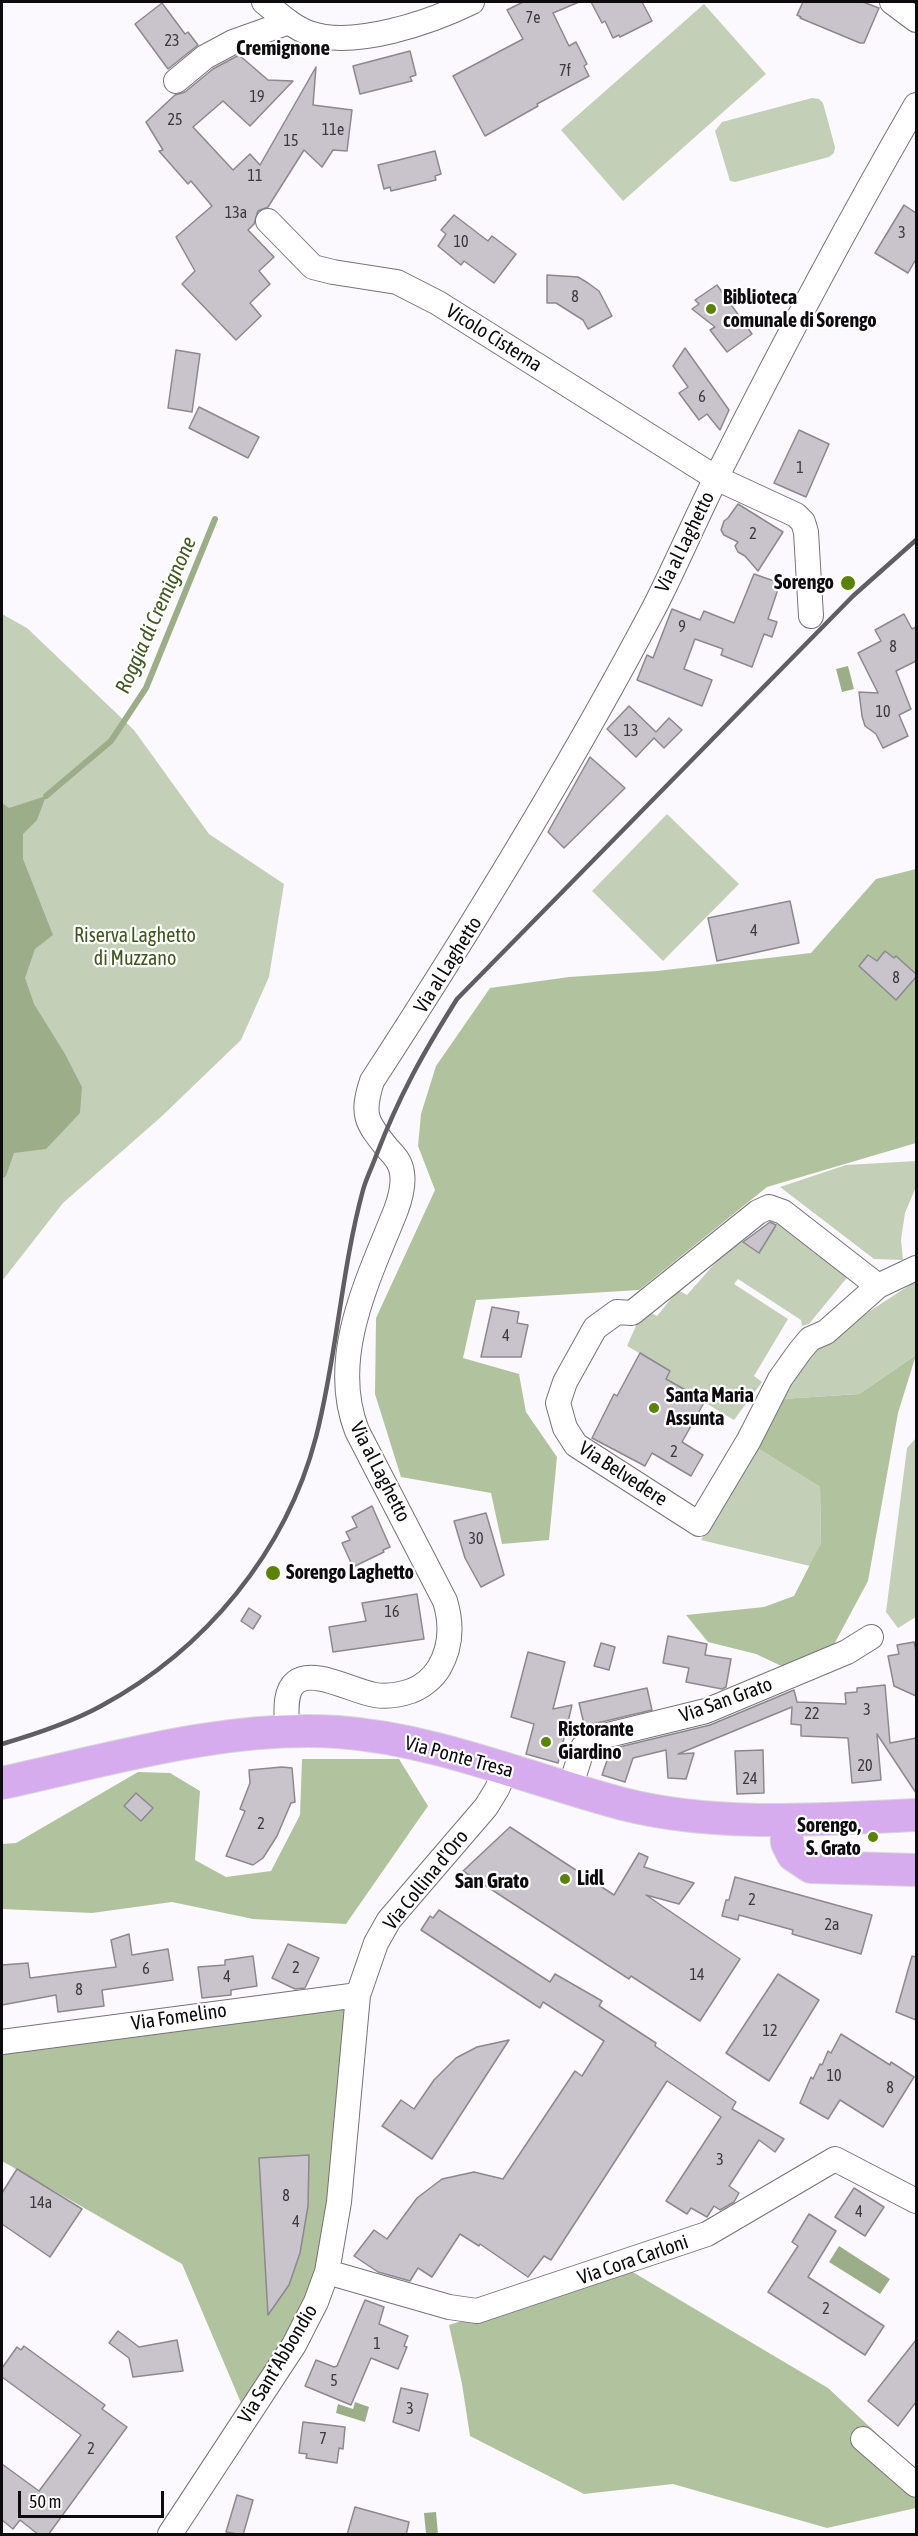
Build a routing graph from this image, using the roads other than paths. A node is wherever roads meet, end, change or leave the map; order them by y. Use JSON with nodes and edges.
{"nodes":[{"id":1,"x":264,"y":2,"type":"edge"},
{"id":2,"x":472,"y":2,"type":"edge"},
{"id":3,"x":892,"y":2,"type":"edge"},
{"id":4,"x":916,"y":20,"type":"edge"},
{"id":5,"x":288,"y":22,"type":"junction"},
{"id":6,"x":176,"y":81,"type":"dead end"},
{"id":7,"x":916,"y":105,"type":"edge"},
{"id":8,"x":268,"y":221,"type":"dead end"},
{"id":9,"x":716,"y":478,"type":"junction"},
{"id":10,"x":811,"y":616,"type":"dead end"},
{"id":11,"x":916,"y":1268,"type":"edge"},
{"id":12,"x":878,"y":1286,"type":"junction"},
{"id":13,"x":871,"y":1637,"type":"dead end"},
{"id":14,"x":287,"y":1731,"type":"junction"},
{"id":15,"x":506,"y":1769,"type":"junction"},
{"id":16,"x":2,"y":1783,"type":"edge"},
{"id":17,"x":570,"y":1788,"type":"junction"},
{"id":18,"x":916,"y":1815,"type":"edge"},
{"id":19,"x":786,"y":1820,"type":"junction"},
{"id":20,"x":916,"y":1870,"type":"edge"},
{"id":21,"x":358,"y":1995,"type":"junction"},
{"id":22,"x":2,"y":2042,"type":"edge"},
{"id":23,"x":348,"y":2104,"type":"joint"},
{"id":24,"x":916,"y":2200,"type":"edge"},
{"id":25,"x":327,"y":2272,"type":"junction"},
{"id":26,"x":863,"y":2439,"type":"dead end"},
{"id":27,"x":916,"y":2485,"type":"edge"},
{"id":28,"x":170,"y":2535,"type":"edge"}],
"edges":[{"from":1,"to":5,"type":"street"},
{"from":2,"to":5,"type":"street"},
{"from":3,"to":4,"type":"street"},
{"from":5,"to":6,"type":"street"},
{"from":7,"to":9,"type":"street","name":"Via al Laghetto"},
{"from":8,"to":9,"type":"street","name":"Vicolo Cisterna"},
{"from":9,"to":10,"type":"street","name":"Vicolo Cisterna"},
{"from":9,"to":14,"type":"street","name":"Via al Laghetto"},
{"from":11,"to":12,"type":"street","name":"Via Belvedere"},
{"from":12,"to":12,"type":"street","name":"Via Belvedere"},
{"from":13,"to":17,"type":"street","name":"Via San Grato"},
{"from":14,"to":15,"type":"main road","name":"Via Ponte Tresa"},
{"from":14,"to":16,"type":"main road","name":"Via Ponte Tresa"},
{"from":15,"to":17,"type":"main road","name":"Via Ponte Tresa"},
{"from":15,"to":21,"type":"street","name":"Via Collina d'Oro"},
{"from":17,"to":19,"type":"main road","name":"Via Ponte Tresa"},
{"from":18,"to":19,"type":"main road","name":"Via Ponte Tresa"},
{"from":19,"to":20,"type":"main road"},
{"from":21,"to":22,"type":"street","name":"Via Fomelino"},
{"from":21,"to":23,"type":"street","name":"Via Collina d'Oro"},
{"from":23,"to":25,"type":"street","name":"Via Sant'Abbondio"},
{"from":24,"to":25,"type":"street","name":"Via Cora Carloni"},
{"from":25,"to":28,"type":"street","name":"Via Sant'Abbondio"},
{"from":26,"to":27,"type":"street"}]}
